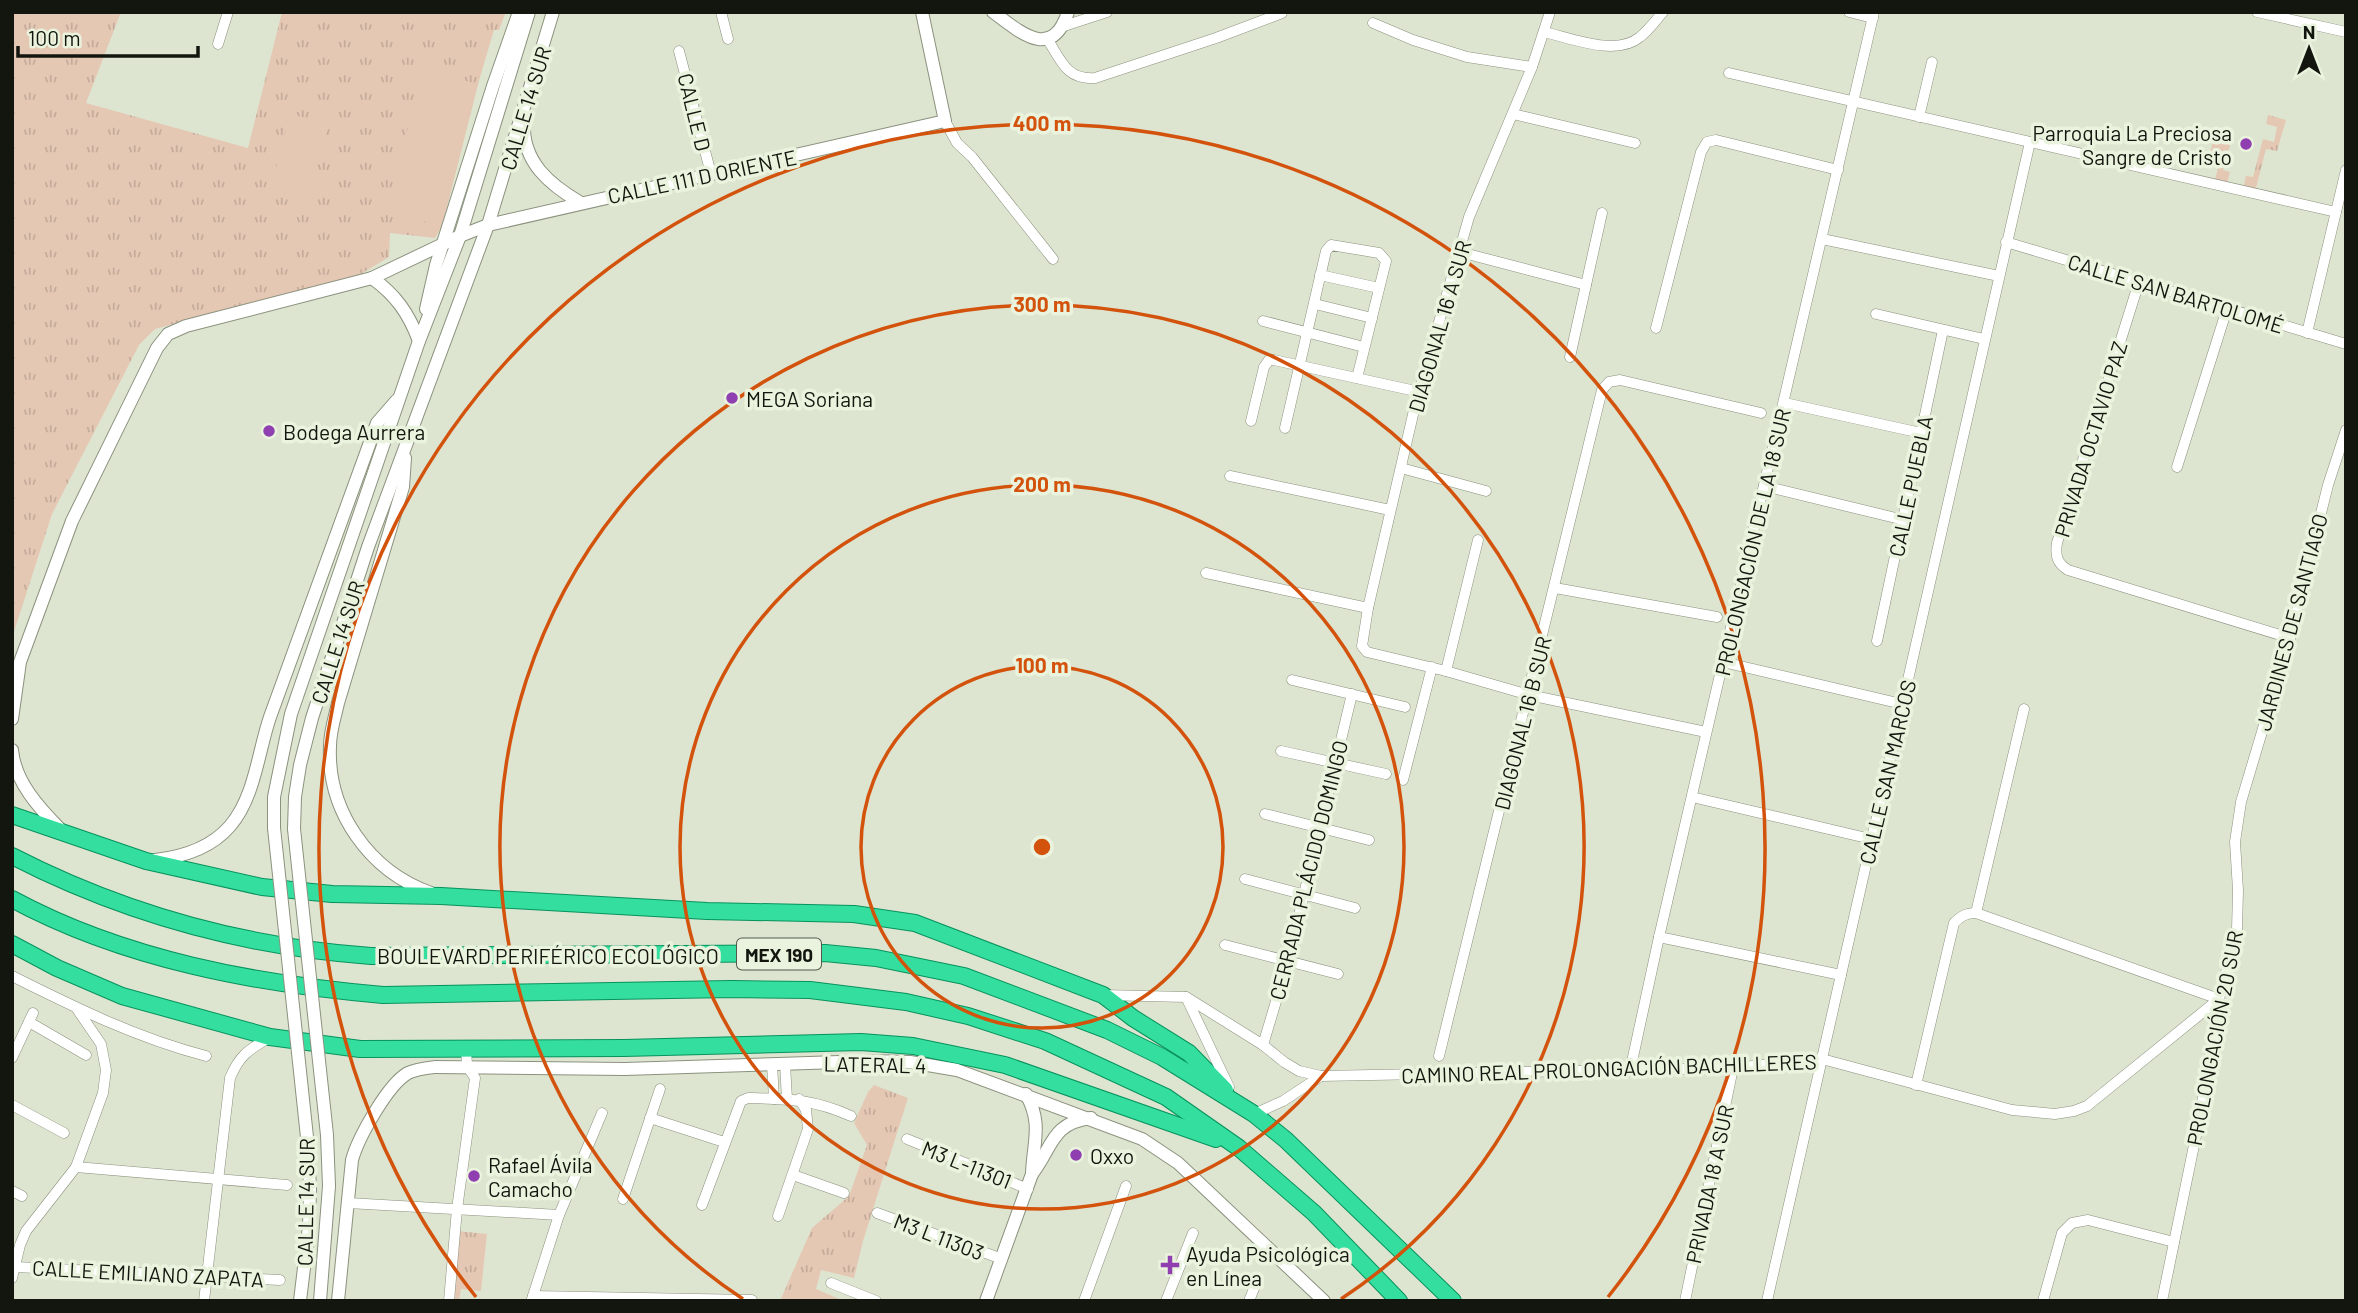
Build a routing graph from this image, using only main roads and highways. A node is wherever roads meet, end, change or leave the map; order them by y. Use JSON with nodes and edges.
{"nodes":[{"id":1,"x":519,"y":12,"type":"edge"},
{"id":2,"x":529,"y":12,"type":"edge"},
{"id":3,"x":553,"y":12,"type":"edge"},
{"id":4,"x":922,"y":12,"type":"edge"},
{"id":5,"x":993,"y":12,"type":"edge"},
{"id":6,"x":1068,"y":12,"type":"edge"},
{"id":7,"x":524,"y":113,"type":"junction"},
{"id":8,"x":581,"y":203,"type":"junction"},
{"id":9,"x":488,"y":225,"type":"junction"},
{"id":10,"x":460,"y":236,"type":"junction"},
{"id":11,"x":443,"y":244,"type":"junction"},
{"id":12,"x":372,"y":278,"type":"junction"},
{"id":13,"x":421,"y":335,"type":"junction"},
{"id":14,"x":400,"y":397,"type":"junction"},
{"id":15,"x":405,"y":446,"type":"junction"},
{"id":16,"x":16,"y":666,"type":"edge"},
{"id":17,"x":12,"y":719,"type":"edge"},
{"id":18,"x":12,"y":750,"type":"edge"},
{"id":19,"x":12,"y":815,"type":"edge"},
{"id":20,"x":66,"y":835,"type":"junction"},
{"id":21,"x":12,"y":856,"type":"edge"},
{"id":22,"x":146,"y":861,"type":"junction"},
{"id":23,"x":441,"y":896,"type":"junction"},
{"id":24,"x":12,"y":899,"type":"edge"},
{"id":25,"x":12,"y":944,"type":"edge"},
{"id":26,"x":624,"y":1048,"type":"junction"},
{"id":27,"x":625,"y":1069,"type":"junction"},
{"id":28,"x":1026,"y":1094,"type":"junction"},
{"id":29,"x":1237,"y":1103,"type":"junction"},
{"id":30,"x":1091,"y":1118,"type":"junction"},
{"id":31,"x":1038,"y":1131,"type":"junction"},
{"id":32,"x":1053,"y":1136,"type":"junction"},
{"id":33,"x":1239,"y":1148,"type":"junction"},
{"id":34,"x":1032,"y":1174,"type":"junction"},
{"id":35,"x":300,"y":1301,"type":"edge"},
{"id":36,"x":320,"y":1301,"type":"edge"},
{"id":37,"x":338,"y":1301,"type":"edge"},
{"id":38,"x":986,"y":1301,"type":"edge"},
{"id":39,"x":1324,"y":1301,"type":"edge"},
{"id":40,"x":1399,"y":1301,"type":"edge"},
{"id":41,"x":1453,"y":1301,"type":"edge"}],
"edges":[{"from":1,"to":11,"type":"main road"},
{"from":2,"to":10,"type":"main road","name":"CALLE 14 SUR"},
{"from":3,"to":7,"type":"main road","name":"CALLE 14 SUR"},
{"from":4,"to":8,"type":"main road","name":"CALLE 111 D ORIENTE"},
{"from":5,"to":6,"type":"main road"},
{"from":7,"to":8,"type":"main road"},
{"from":7,"to":9,"type":"main road","name":"CALLE 14 SUR"},
{"from":8,"to":9,"type":"main road","name":"CALLE 111 D ORIENTE"},
{"from":9,"to":10,"type":"main road","name":"CALLE 111 D ORIENTE"},
{"from":9,"to":15,"type":"main road","name":"CALLE 14 SUR"},
{"from":10,"to":11,"type":"main road","name":"CALLE 111 D ORIENTE"},
{"from":10,"to":13,"type":"main road","name":"CALLE 14 SUR"},
{"from":11,"to":12,"type":"main road","name":"CALLE 111 D ORIENTE"},
{"from":11,"to":13,"type":"main road"},
{"from":12,"to":13,"type":"main road"},
{"from":12,"to":16,"type":"main road","name":"CALLE 111 D ORIENTE"},
{"from":13,"to":14,"type":"main road","name":"CALLE 14 SUR"},
{"from":14,"to":22,"type":"main road"},
{"from":14,"to":35,"type":"main road","name":"CALLE 14 SUR","bridge":true},
{"from":15,"to":23,"type":"main road"},
{"from":15,"to":36,"type":"main road","name":"CALLE 14 SUR","bridge":true},
{"from":16,"to":17,"type":"main road","name":"CALLE 111 D ORIENTE"},
{"from":18,"to":20,"type":"main road"},
{"from":19,"to":20,"type":"highway"},
{"from":20,"to":22,"type":"highway"},
{"from":21,"to":29,"type":"highway","name":"BOULEVARD PERIFÉRICO ECOLÓGICO","number":"MEX 190"},
{"from":22,"to":23,"type":"highway"},
{"from":23,"to":29,"type":"highway"},
{"from":24,"to":33,"type":"highway","name":"BOULEVARD PERIFÉRICO ECOLÓGICO","number":"MEX 190"},
{"from":25,"to":26,"type":"highway"},
{"from":26,"to":27,"type":"main road"},
{"from":26,"to":33,"type":"highway"},
{"from":27,"to":28,"type":"main road","name":"LATERAL 4"},
{"from":27,"to":37,"type":"main road","name":"LATERAL 4"},
{"from":28,"to":30,"type":"main road","name":"LATERAL 4"},
{"from":28,"to":31,"type":"main road"},
{"from":29,"to":41,"type":"highway","name":"BOULEVARD PERIFÉRICO ECOLÓGICO","number":"MEX 190"},
{"from":30,"to":32,"type":"main road"},
{"from":30,"to":39,"type":"main road","name":"LATERAL 4"},
{"from":31,"to":32,"type":"main road"},
{"from":31,"to":34,"type":"main road"},
{"from":32,"to":34,"type":"main road"},
{"from":33,"to":40,"type":"highway","name":"BOULEVARD PERIFÉRICO ECOLÓGICO","number":"MEX 190"},
{"from":34,"to":38,"type":"main road"}]}
